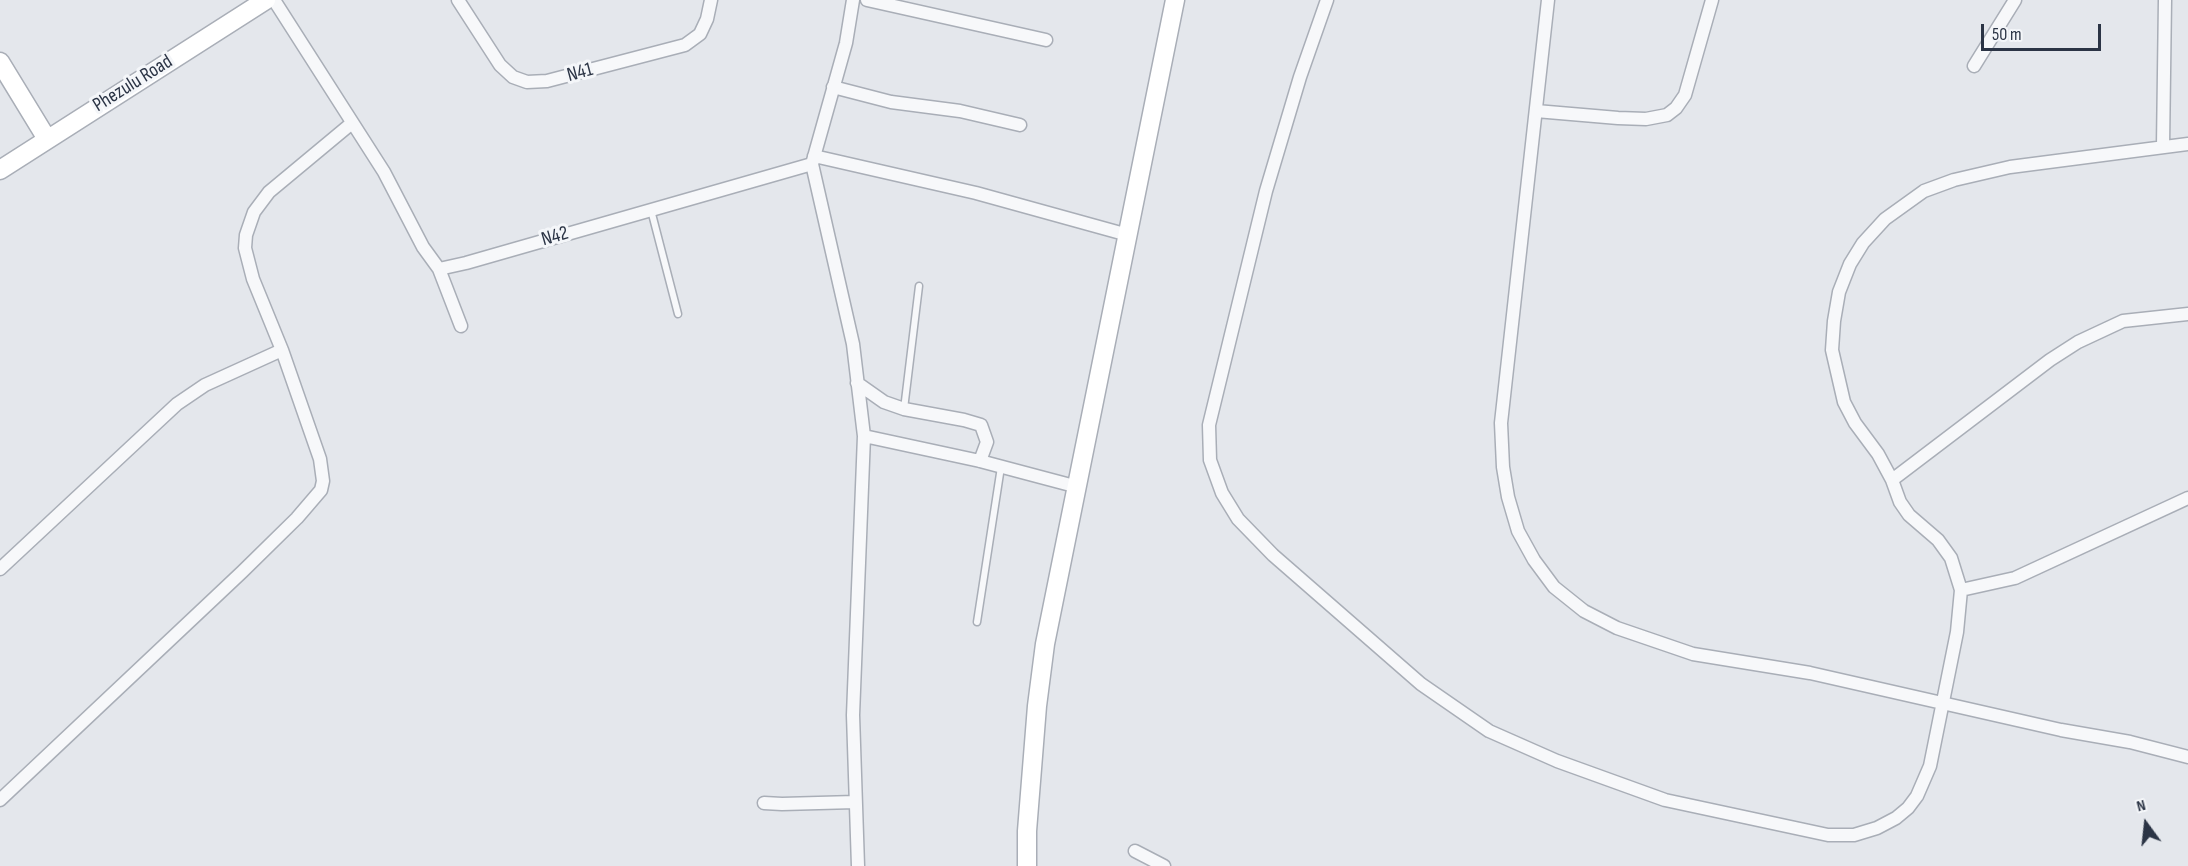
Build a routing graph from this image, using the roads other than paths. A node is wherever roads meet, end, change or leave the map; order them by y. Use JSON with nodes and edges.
{"nodes":[{"id":1,"x":266,"y":0,"type":"edge"},
{"id":2,"x":274,"y":0,"type":"edge"},
{"id":3,"x":458,"y":0,"type":"edge"},
{"id":4,"x":711,"y":0,"type":"edge"},
{"id":5,"x":854,"y":0,"type":"edge"},
{"id":6,"x":867,"y":0,"type":"edge"},
{"id":7,"x":1175,"y":0,"type":"edge"},
{"id":8,"x":1327,"y":0,"type":"edge"},
{"id":9,"x":1548,"y":0,"type":"edge"},
{"id":10,"x":1712,"y":0,"type":"edge"},
{"id":11,"x":2014,"y":0,"type":"edge"},
{"id":12,"x":2165,"y":0,"type":"edge"},
{"id":13,"x":1046,"y":40,"type":"dead end"},
{"id":14,"x":0,"y":62,"type":"edge"},
{"id":15,"x":1974,"y":66,"type":"dead end"},
{"id":16,"x":833,"y":87,"type":"junction"},
{"id":17,"x":1536,"y":111,"type":"junction"},
{"id":18,"x":352,"y":123,"type":"junction"},
{"id":19,"x":1020,"y":125,"type":"dead end"},
{"id":20,"x":47,"y":139,"type":"junction"},
{"id":21,"x":2188,"y":144,"type":"edge"},
{"id":22,"x":2163,"y":146,"type":"junction"},
{"id":23,"x":813,"y":160,"type":"junction"},
{"id":24,"x":0,"y":170,"type":"edge"},
{"id":25,"x":651,"y":210,"type":"junction"},
{"id":26,"x":1128,"y":235,"type":"junction"},
{"id":27,"x":439,"y":269,"type":"junction"},
{"id":28,"x":919,"y":286,"type":"dead end"},
{"id":29,"x":2188,"y":314,"type":"edge"},
{"id":30,"x":678,"y":315,"type":"dead end"},
{"id":31,"x":461,"y":326,"type":"dead end"},
{"id":32,"x":282,"y":350,"type":"junction"},
{"id":33,"x":857,"y":383,"type":"junction"},
{"id":34,"x":904,"y":409,"type":"junction"},
{"id":35,"x":864,"y":436,"type":"junction"},
{"id":36,"x":980,"y":461,"type":"junction"},
{"id":37,"x":1000,"y":467,"type":"junction"},
{"id":38,"x":1892,"y":480,"type":"junction"},
{"id":39,"x":1078,"y":487,"type":"junction"},
{"id":40,"x":2188,"y":498,"type":"edge"},
{"id":41,"x":0,"y":569,"type":"edge"},
{"id":42,"x":1961,"y":590,"type":"junction"},
{"id":43,"x":976,"y":622,"type":"dead end"},
{"id":44,"x":1943,"y":702,"type":"junction"},
{"id":45,"x":2188,"y":757,"type":"edge"},
{"id":46,"x":0,"y":800,"type":"edge"},
{"id":47,"x":764,"y":802,"type":"dead end"},
{"id":48,"x":855,"y":802,"type":"junction"},
{"id":49,"x":1135,"y":851,"type":"dead end"},
{"id":50,"x":858,"y":866,"type":"edge"},
{"id":51,"x":1027,"y":866,"type":"edge"},
{"id":52,"x":1164,"y":866,"type":"edge"}],
"edges":[{"from":1,"to":20,"type":"street","name":"Phezulu Road"},
{"from":2,"to":18,"type":"street"},
{"from":3,"to":4,"type":"street","name":"N41"},
{"from":5,"to":16,"type":"street"},
{"from":6,"to":13,"type":"street"},
{"from":7,"to":26,"type":"street"},
{"from":8,"to":44,"type":"street"},
{"from":9,"to":17,"type":"street"},
{"from":10,"to":17,"type":"street"},
{"from":11,"to":15,"type":"street"},
{"from":12,"to":22,"type":"street"},
{"from":14,"to":20,"type":"street"},
{"from":16,"to":19,"type":"street"},
{"from":16,"to":23,"type":"street"},
{"from":17,"to":44,"type":"street"},
{"from":18,"to":27,"type":"street"},
{"from":18,"to":32,"type":"street"},
{"from":20,"to":24,"type":"street","name":"Phezulu Road"},
{"from":21,"to":22,"type":"street"},
{"from":22,"to":38,"type":"street"},
{"from":23,"to":25,"type":"street","name":"N42"},
{"from":23,"to":26,"type":"street"},
{"from":23,"to":33,"type":"street"},
{"from":25,"to":27,"type":"street","name":"N42"},
{"from":25,"to":30,"type":"lane"},
{"from":26,"to":39,"type":"street"},
{"from":27,"to":31,"type":"street"},
{"from":28,"to":34,"type":"lane"},
{"from":29,"to":38,"type":"street"},
{"from":32,"to":41,"type":"street"},
{"from":32,"to":46,"type":"street"},
{"from":33,"to":34,"type":"street"},
{"from":33,"to":35,"type":"street"},
{"from":34,"to":36,"type":"street"},
{"from":35,"to":36,"type":"street"},
{"from":35,"to":48,"type":"street"},
{"from":36,"to":37,"type":"street"},
{"from":37,"to":39,"type":"street"},
{"from":37,"to":43,"type":"lane"},
{"from":38,"to":42,"type":"street"},
{"from":39,"to":51,"type":"street"},
{"from":40,"to":42,"type":"street"},
{"from":42,"to":44,"type":"street"},
{"from":44,"to":45,"type":"street"},
{"from":47,"to":48,"type":"street"},
{"from":48,"to":50,"type":"street"},
{"from":49,"to":52,"type":"street"}]}
